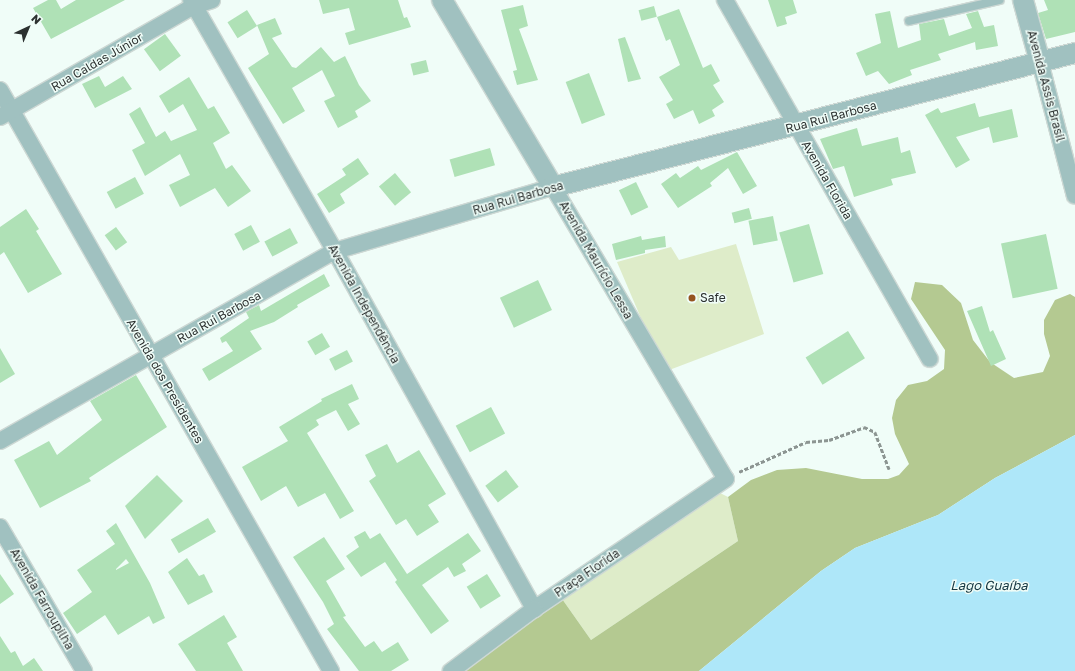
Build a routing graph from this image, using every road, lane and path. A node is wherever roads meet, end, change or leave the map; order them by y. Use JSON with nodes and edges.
{"nodes":[{"id":1,"x":212,"y":0,"type":"edge"},
{"id":2,"x":442,"y":0,"type":"edge"},
{"id":3,"x":725,"y":0,"type":"edge"},
{"id":4,"x":1000,"y":0,"type":"edge"},
{"id":5,"x":1023,"y":0,"type":"edge"},
{"id":6,"x":192,"y":3,"type":"edge"},
{"id":7,"x":909,"y":20,"type":"dead end"},
{"id":8,"x":1075,"y":53,"type":"edge"},
{"id":9,"x":1040,"y":62,"type":"junction"},
{"id":10,"x":0,"y":90,"type":"edge"},
{"id":11,"x":6,"y":114,"type":"edge"},
{"id":12,"x":796,"y":126,"type":"junction"},
{"id":13,"x":553,"y":187,"type":"junction"},
{"id":14,"x":1075,"y":196,"type":"edge"},
{"id":15,"x":335,"y":251,"type":"junction"},
{"id":16,"x":150,"y":355,"type":"junction"},
{"id":17,"x":930,"y":359,"type":"dead end"},
{"id":18,"x":0,"y":441,"type":"edge"},
{"id":19,"x":889,"y":469,"type":"dead end"},
{"id":20,"x":726,"y":479,"type":"junction"},
{"id":21,"x":0,"y":527,"type":"edge"},
{"id":22,"x":534,"y":609,"type":"junction"},
{"id":23,"x":84,"y":671,"type":"edge"},
{"id":24,"x":331,"y":671,"type":"edge"},
{"id":25,"x":452,"y":671,"type":"edge"}],
"edges":[{"from":1,"to":6,"type":"street","name":"Rua Caldas Júnior"},
{"from":2,"to":13,"type":"street","name":"Avenida Maurício Lessa"},
{"from":3,"to":12,"type":"street","name":"Avenida Florida"},
{"from":4,"to":7,"type":"lane"},
{"from":5,"to":9,"type":"street","name":"Avenida Assis Brasil"},
{"from":6,"to":11,"type":"street","name":"Rua Caldas Júnior"},
{"from":6,"to":15,"type":"street","name":"Avenida Independência"},
{"from":8,"to":9,"type":"street","name":"Rua Rui Barbosa"},
{"from":9,"to":12,"type":"street","name":"Rua Rui Barbosa"},
{"from":9,"to":14,"type":"street","name":"Avenida Assis Brasil"},
{"from":10,"to":11,"type":"street","name":"Avenida dos Presidentes"},
{"from":11,"to":16,"type":"street","name":"Avenida dos Presidentes"},
{"from":12,"to":13,"type":"street","name":"Rua Rui Barbosa"},
{"from":12,"to":17,"type":"street","name":"Avenida Florida"},
{"from":13,"to":15,"type":"street","name":"Rua Rui Barbosa"},
{"from":13,"to":20,"type":"street","name":"Avenida Maurício Lessa"},
{"from":15,"to":16,"type":"street","name":"Rua Rui Barbosa"},
{"from":15,"to":22,"type":"street","name":"Avenida Independência"},
{"from":16,"to":18,"type":"street","name":"Rua Rui Barbosa"},
{"from":16,"to":24,"type":"street","name":"Avenida dos Presidentes"},
{"from":19,"to":20,"type":"path"},
{"from":20,"to":22,"type":"street","name":"Praça Florida"},
{"from":21,"to":23,"type":"street","name":"Avenida Farroupilha"},
{"from":22,"to":25,"type":"street","name":"Praça Florida"}]}
